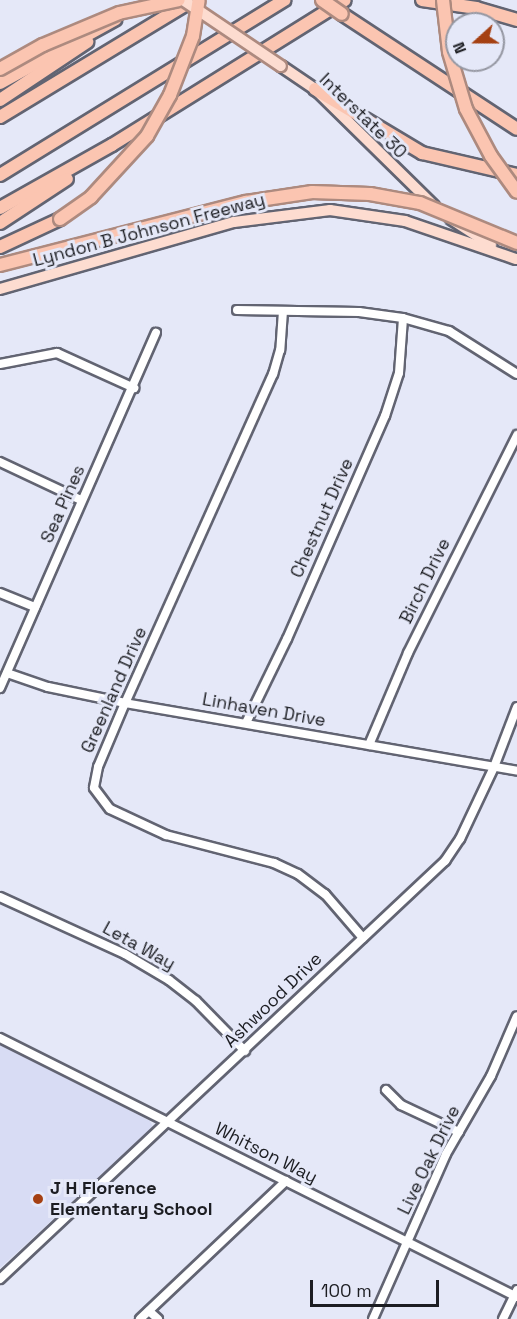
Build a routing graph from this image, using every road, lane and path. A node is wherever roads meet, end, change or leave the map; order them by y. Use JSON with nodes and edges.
{"nodes":[{"id":1,"x":148,"y":0,"type":"edge"},
{"id":2,"x":181,"y":0,"type":"edge"},
{"id":3,"x":193,"y":0,"type":"edge"},
{"id":4,"x":199,"y":0,"type":"edge"},
{"id":5,"x":284,"y":0,"type":"edge"},
{"id":6,"x":322,"y":0,"type":"edge"},
{"id":7,"x":345,"y":0,"type":"edge"},
{"id":8,"x":422,"y":0,"type":"edge"},
{"id":9,"x":443,"y":0,"type":"edge"},
{"id":10,"x":517,"y":20,"type":"edge"},
{"id":11,"x":114,"y":21,"type":"junction"},
{"id":12,"x":0,"y":69,"type":"edge"},
{"id":13,"x":0,"y":82,"type":"edge"},
{"id":14,"x":315,"y":89,"type":"junction"},
{"id":15,"x":0,"y":100,"type":"edge"},
{"id":16,"x":0,"y":117,"type":"edge"},
{"id":17,"x":517,"y":129,"type":"edge"},
{"id":18,"x":88,"y":159,"type":"junction"},
{"id":19,"x":0,"y":175,"type":"edge"},
{"id":20,"x":517,"y":175,"type":"edge"},
{"id":21,"x":517,"y":192,"type":"edge"},
{"id":22,"x":0,"y":208,"type":"edge"},
{"id":23,"x":0,"y":223,"type":"edge"},
{"id":24,"x":517,"y":243,"type":"edge"},
{"id":25,"x":0,"y":247,"type":"edge"},
{"id":26,"x":517,"y":259,"type":"edge"},
{"id":27,"x":0,"y":265,"type":"edge"},
{"id":28,"x":0,"y":289,"type":"edge"},
{"id":29,"x":237,"y":310,"type":"dead end"},
{"id":30,"x":283,"y":311,"type":"junction"},
{"id":31,"x":403,"y":318,"type":"junction"},
{"id":32,"x":156,"y":333,"type":"dead end"},
{"id":33,"x":0,"y":364,"type":"edge"},
{"id":34,"x":517,"y":374,"type":"edge"},
{"id":35,"x":134,"y":388,"type":"junction"},
{"id":36,"x":517,"y":435,"type":"edge"},
{"id":37,"x":0,"y":462,"type":"edge"},
{"id":38,"x":81,"y":500,"type":"junction"},
{"id":39,"x":0,"y":593,"type":"edge"},
{"id":40,"x":35,"y":607,"type":"junction"},
{"id":41,"x":7,"y":673,"type":"junction"},
{"id":42,"x":0,"y":688,"type":"edge"},
{"id":43,"x":125,"y":703,"type":"junction"},
{"id":44,"x":517,"y":707,"type":"edge"},
{"id":45,"x":246,"y":723,"type":"junction"},
{"id":46,"x":369,"y":745,"type":"junction"},
{"id":47,"x":494,"y":767,"type":"junction"},
{"id":48,"x":517,"y":771,"type":"edge"},
{"id":49,"x":0,"y":897,"type":"edge"},
{"id":50,"x":363,"y":938,"type":"junction"},
{"id":51,"x":517,"y":1016,"type":"edge"},
{"id":52,"x":0,"y":1038,"type":"edge"},
{"id":53,"x":245,"y":1051,"type":"junction"},
{"id":54,"x":386,"y":1090,"type":"dead end"},
{"id":55,"x":170,"y":1123,"type":"junction"},
{"id":56,"x":459,"y":1132,"type":"junction"},
{"id":57,"x":286,"y":1181,"type":"junction"},
{"id":58,"x":407,"y":1244,"type":"junction"},
{"id":59,"x":0,"y":1280,"type":"edge"},
{"id":60,"x":516,"y":1294,"type":"edge"},
{"id":61,"x":149,"y":1311,"type":"junction"},
{"id":62,"x":140,"y":1319,"type":"edge"},
{"id":63,"x":158,"y":1319,"type":"edge"},
{"id":64,"x":373,"y":1319,"type":"edge"},
{"id":65,"x":503,"y":1319,"type":"edge"}],
"edges":[{"from":1,"to":11,"type":"highway"},
{"from":2,"to":12,"type":"highway","bridge":true},
{"from":2,"to":14,"type":"main road","name":"Interstate 30","bridge":true},
{"from":3,"to":16,"type":"highway"},
{"from":4,"to":25,"type":"highway","bridge":true},
{"from":5,"to":19,"type":"highway"},
{"from":6,"to":17,"type":"highway","bridge":true},
{"from":7,"to":18,"type":"highway"},
{"from":8,"to":10,"type":"highway"},
{"from":9,"to":21,"type":"highway","bridge":true},
{"from":11,"to":13,"type":"highway"},
{"from":11,"to":15,"type":"highway"},
{"from":14,"to":20,"type":"highway"},
{"from":14,"to":26,"type":"main road","name":"Interstate 30"},
{"from":18,"to":22,"type":"highway"},
{"from":18,"to":23,"type":"highway"},
{"from":24,"to":27,"type":"highway","bridge":true},
{"from":26,"to":28,"type":"main road","name":"Lyndon B Johnson Freeway"},
{"from":29,"to":30,"type":"street"},
{"from":30,"to":31,"type":"street"},
{"from":30,"to":43,"type":"street","name":"Greenland Drive"},
{"from":31,"to":34,"type":"street"},
{"from":31,"to":45,"type":"street","name":"Chestnut Drive"},
{"from":32,"to":35,"type":"street","name":"Sea Pines"},
{"from":33,"to":35,"type":"street"},
{"from":35,"to":38,"type":"street","name":"Sea Pines"},
{"from":36,"to":46,"type":"street","name":"Birch Drive"},
{"from":37,"to":38,"type":"street"},
{"from":38,"to":40,"type":"street","name":"Sea Pines"},
{"from":39,"to":40,"type":"street"},
{"from":40,"to":41,"type":"street","name":"Sea Pines"},
{"from":41,"to":42,"type":"street","name":"Sea Pines"},
{"from":41,"to":43,"type":"street","name":"Linhaven Drive"},
{"from":43,"to":45,"type":"street","name":"Linhaven Drive"},
{"from":43,"to":50,"type":"street","name":"Greenland Drive"},
{"from":44,"to":47,"type":"street","name":"Ashwood Drive"},
{"from":45,"to":46,"type":"street","name":"Linhaven Drive"},
{"from":46,"to":47,"type":"street","name":"Linhaven Drive"},
{"from":47,"to":48,"type":"street","name":"Linhaven Drive"},
{"from":47,"to":50,"type":"street","name":"Ashwood Drive"},
{"from":49,"to":53,"type":"street","name":"Leta Way"},
{"from":50,"to":53,"type":"street","name":"Ashwood Drive"},
{"from":51,"to":56,"type":"street","name":"Live Oak Drive"},
{"from":52,"to":55,"type":"street","name":"Whitson Way"},
{"from":53,"to":55,"type":"street","name":"Ashwood Drive"},
{"from":54,"to":56,"type":"street"},
{"from":55,"to":57,"type":"street","name":"Whitson Way"},
{"from":55,"to":59,"type":"street","name":"Ashwood Drive"},
{"from":56,"to":58,"type":"street","name":"Live Oak Drive"},
{"from":57,"to":58,"type":"street","name":"Whitson Way"},
{"from":57,"to":61,"type":"street"},
{"from":58,"to":60,"type":"street","name":"Whitson Way"},
{"from":58,"to":64,"type":"street","name":"Live Oak Drive"},
{"from":60,"to":65,"type":"street"},
{"from":61,"to":62,"type":"street"},
{"from":61,"to":63,"type":"street"}]}
